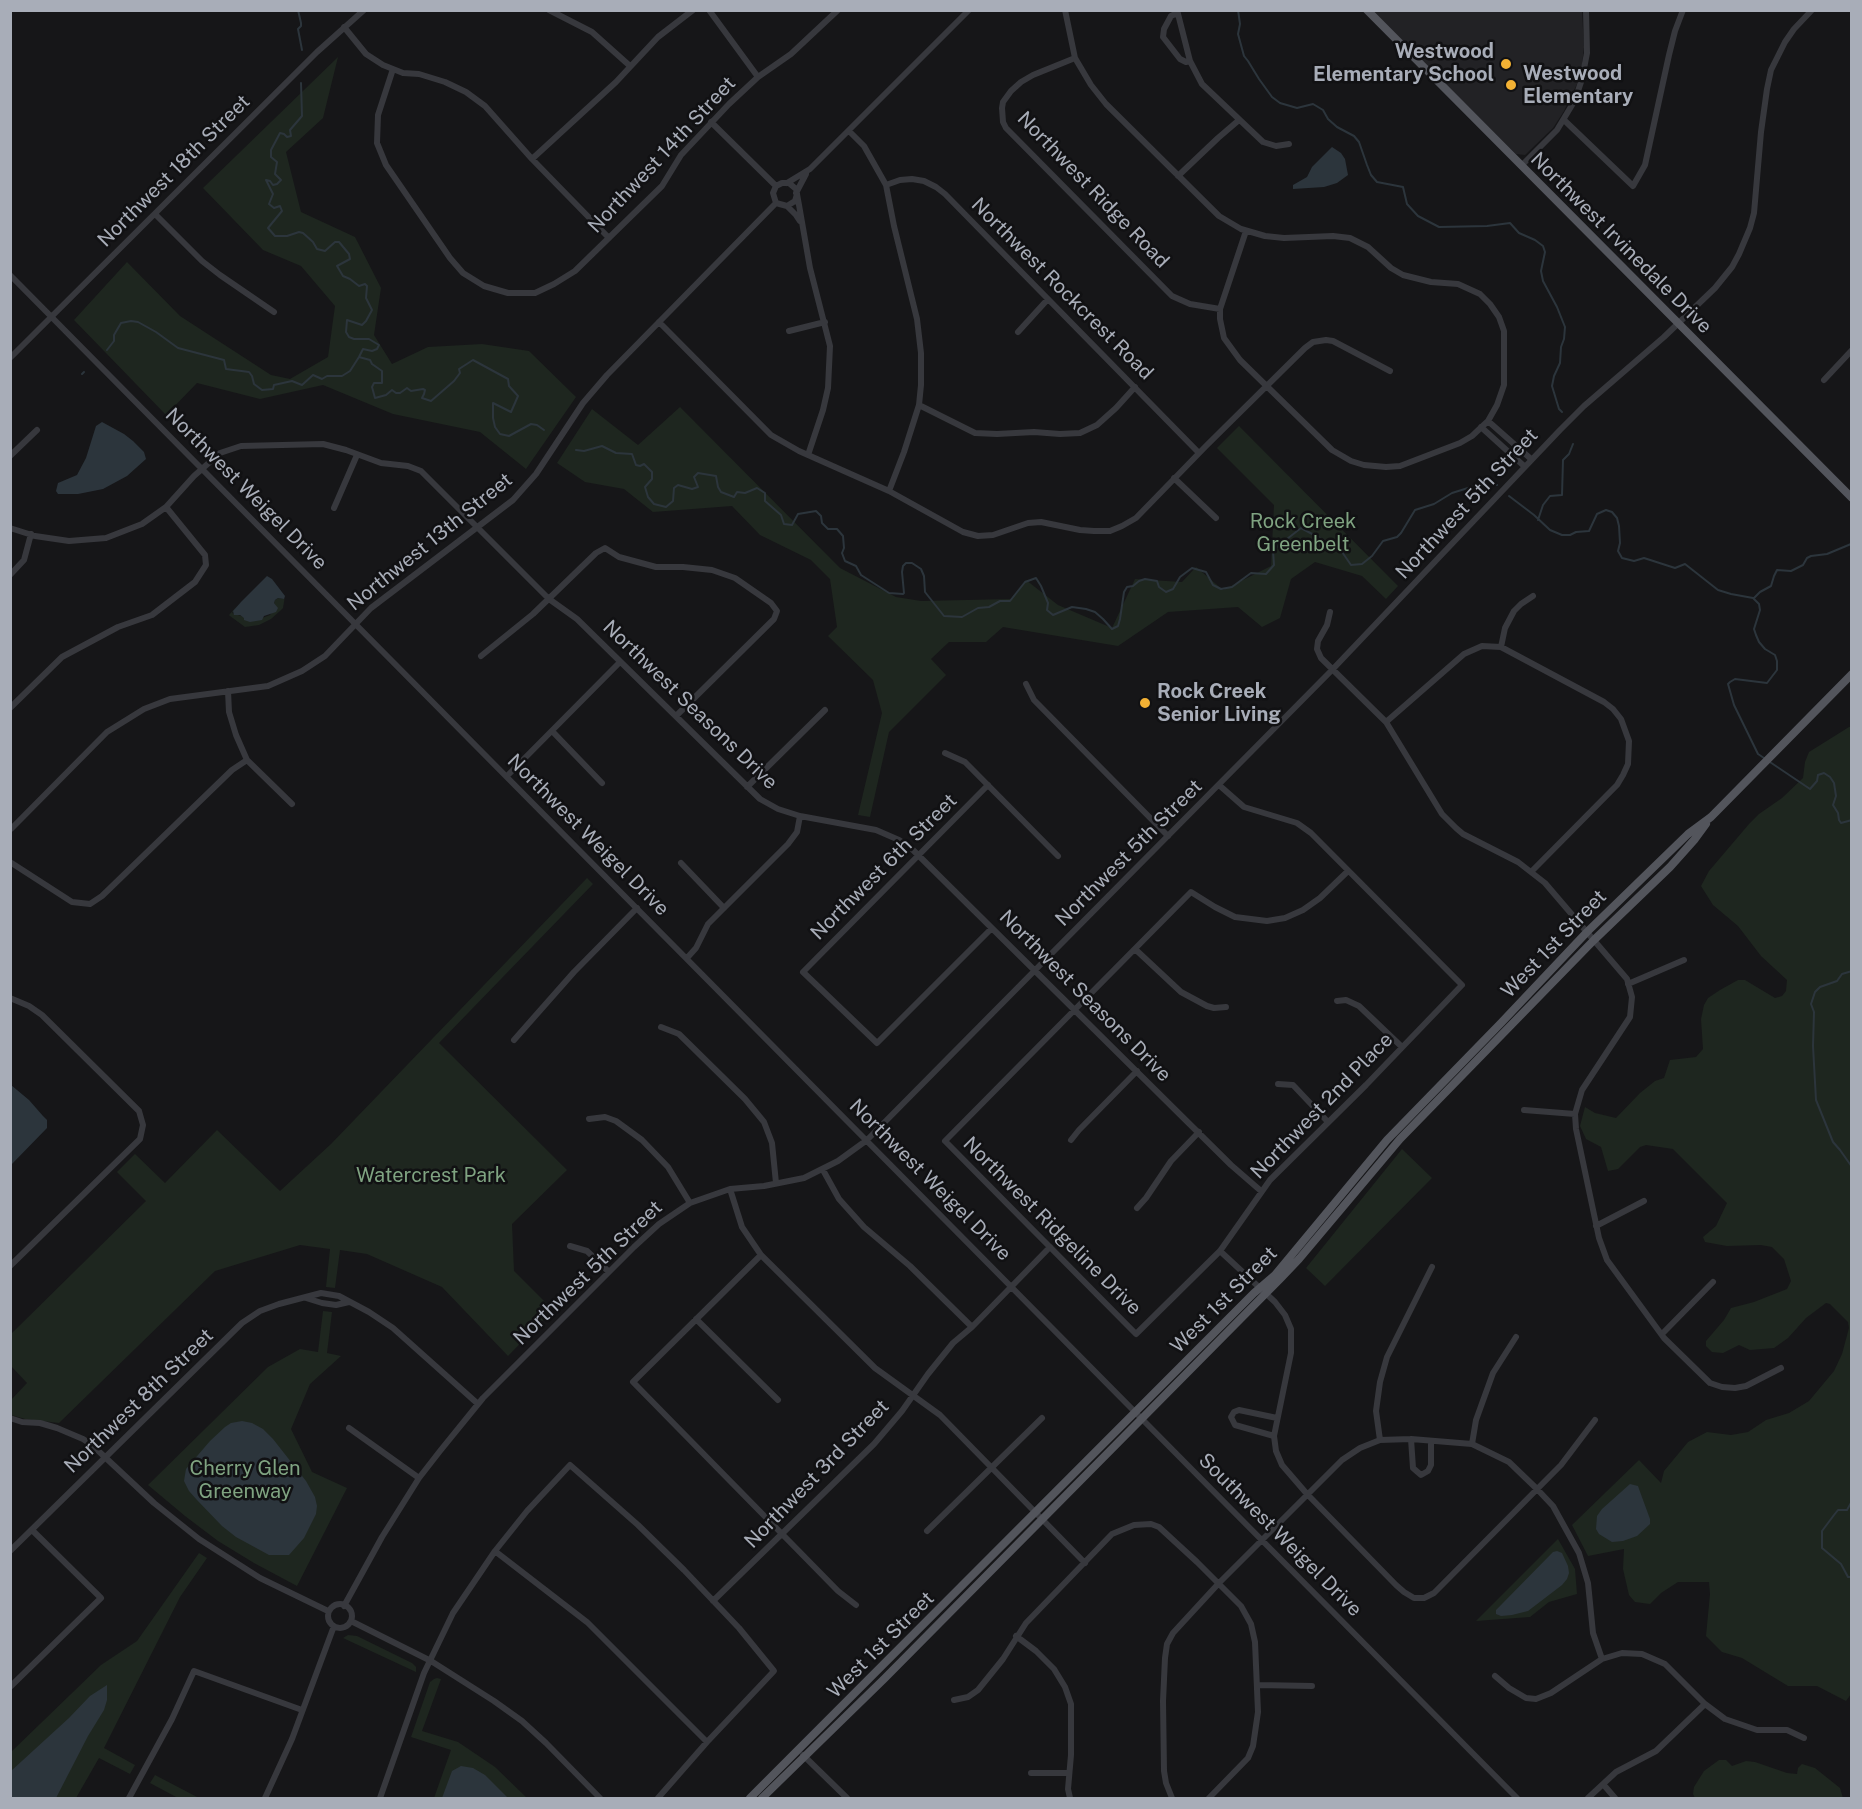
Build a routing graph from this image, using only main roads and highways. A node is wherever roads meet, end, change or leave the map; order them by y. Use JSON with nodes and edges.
{"nodes":[{"id":1,"x":1367,"y":10,"type":"edge"},
{"id":2,"x":1851,"y":498,"type":"edge"},
{"id":3,"x":1851,"y":674,"type":"edge"},
{"id":4,"x":1851,"y":682,"type":"edge"},
{"id":5,"x":1834,"y":692,"type":"junction"},
{"id":6,"x":802,"y":1753,"type":"junction"},
{"id":7,"x":750,"y":1798,"type":"edge"},
{"id":8,"x":762,"y":1798,"type":"edge"}],
"edges":[{"from":1,"to":2,"type":"main road","name":"Northwest Irvinedale Drive"},
{"from":3,"to":5,"type":"main road","name":"West 1st Street"},
{"from":4,"to":5,"type":"main road","name":"West 1st Street"},
{"from":5,"to":6,"type":"main road","name":"West 1st Street"},
{"from":6,"to":7,"type":"main road","name":"West 1st Street"},
{"from":6,"to":8,"type":"main road","name":"West 1st Street"}]}
